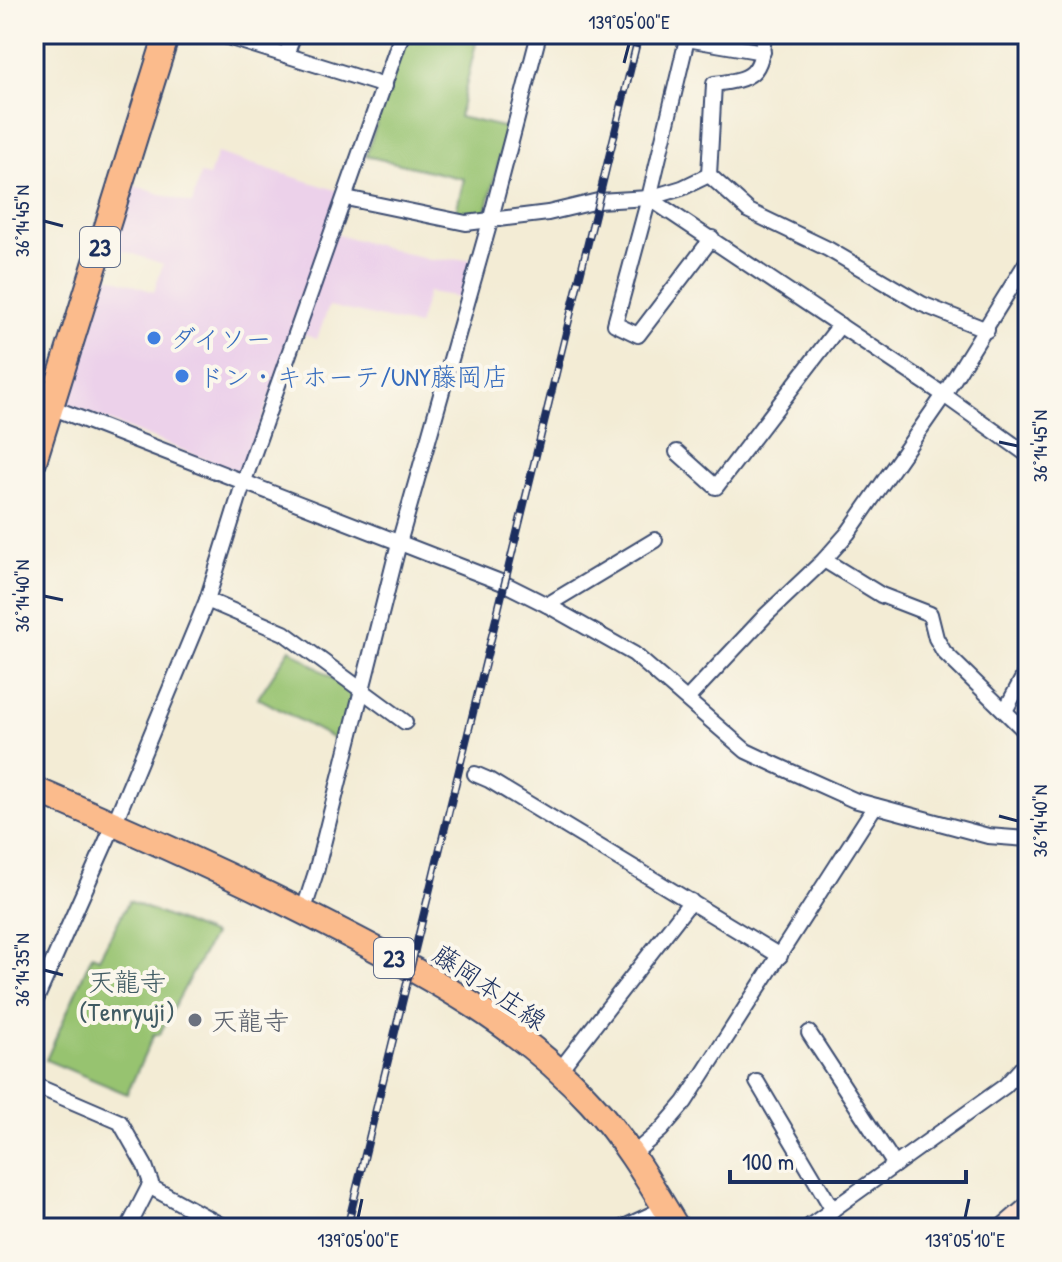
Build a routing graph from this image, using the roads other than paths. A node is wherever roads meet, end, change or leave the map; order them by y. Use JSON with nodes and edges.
{"nodes":[{"id":1,"x":167,"y":34,"type":"edge"},
{"id":2,"x":218,"y":34,"type":"edge"},
{"id":3,"x":294,"y":34,"type":"edge"},
{"id":4,"x":402,"y":34,"type":"edge"},
{"id":5,"x":539,"y":34,"type":"edge"},
{"id":6,"x":764,"y":34,"type":"edge"},
{"id":7,"x":763,"y":52,"type":"junction"},
{"id":8,"x":286,"y":55,"type":"junction"},
{"id":9,"x":385,"y":86,"type":"junction"},
{"id":10,"x":709,"y":175,"type":"junction"},
{"id":11,"x":346,"y":198,"type":"junction"},
{"id":12,"x":649,"y":198,"type":"junction"},
{"id":13,"x":491,"y":218,"type":"junction"},
{"id":14,"x":712,"y":238,"type":"junction"},
{"id":15,"x":1028,"y":260,"type":"edge"},
{"id":16,"x":840,"y":325,"type":"junction"},
{"id":17,"x":987,"y":330,"type":"junction"},
{"id":18,"x":944,"y":395,"type":"junction"},
{"id":19,"x":51,"y":407,"type":"junction"},
{"id":20,"x":677,"y":452,"type":"dead end"},
{"id":21,"x":1028,"y":454,"type":"edge"},
{"id":22,"x":34,"y":461,"type":"edge"},
{"id":23,"x":244,"y":481,"type":"junction"},
{"id":24,"x":655,"y":540,"type":"dead end"},
{"id":25,"x":399,"y":543,"type":"junction"},
{"id":26,"x":824,"y":560,"type":"junction"},
{"id":27,"x":207,"y":600,"type":"junction"},
{"id":28,"x":547,"y":605,"type":"junction"},
{"id":29,"x":1028,"y":668,"type":"edge"},
{"id":30,"x":361,"y":690,"type":"junction"},
{"id":31,"x":688,"y":698,"type":"junction"},
{"id":32,"x":1005,"y":711,"type":"junction"},
{"id":33,"x":405,"y":722,"type":"dead end"},
{"id":34,"x":1028,"y":734,"type":"edge"},
{"id":35,"x":475,"y":774,"type":"dead end"},
{"id":36,"x":34,"y":789,"type":"edge"},
{"id":37,"x":875,"y":806,"type":"junction"},
{"id":38,"x":114,"y":824,"type":"junction"},
{"id":39,"x":1028,"y":839,"type":"edge"},
{"id":40,"x":691,"y":901,"type":"junction"},
{"id":41,"x":303,"y":912,"type":"junction"},
{"id":42,"x":780,"y":956,"type":"junction"},
{"id":43,"x":34,"y":1004,"type":"edge"},
{"id":44,"x":809,"y":1033,"type":"dead end"},
{"id":45,"x":1028,"y":1061,"type":"edge"},
{"id":46,"x":559,"y":1071,"type":"junction"},
{"id":47,"x":757,"y":1082,"type":"dead end"},
{"id":48,"x":34,"y":1085,"type":"edge"},
{"id":49,"x":632,"y":1155,"type":"junction"},
{"id":50,"x":895,"y":1165,"type":"junction"},
{"id":51,"x":149,"y":1186,"type":"junction"},
{"id":52,"x":1028,"y":1209,"type":"edge"},
{"id":53,"x":833,"y":1210,"type":"junction"},
{"id":54,"x":671,"y":1218,"type":"edge"},
{"id":55,"x":128,"y":1228,"type":"edge"},
{"id":56,"x":226,"y":1228,"type":"edge"},
{"id":57,"x":622,"y":1228,"type":"edge"},
{"id":58,"x":807,"y":1228,"type":"edge"},
{"id":59,"x":1006,"y":1228,"type":"edge"}],
"edges":[{"from":1,"to":19,"type":"main road","number":"23"},
{"from":2,"to":8,"type":"street"},
{"from":3,"to":8,"type":"street"},
{"from":4,"to":9,"type":"street"},
{"from":5,"to":13,"type":"street"},
{"from":6,"to":7,"type":"street"},
{"from":7,"to":10,"type":"street"},
{"from":7,"to":12,"type":"street"},
{"from":8,"to":9,"type":"street"},
{"from":9,"to":11,"type":"street"},
{"from":10,"to":12,"type":"street"},
{"from":10,"to":17,"type":"street"},
{"from":11,"to":13,"type":"street"},
{"from":11,"to":23,"type":"street"},
{"from":12,"to":13,"type":"street"},
{"from":12,"to":14,"type":"street"},
{"from":12,"to":14,"type":"street"},
{"from":13,"to":25,"type":"street"},
{"from":14,"to":16,"type":"street"},
{"from":15,"to":17,"type":"street"},
{"from":16,"to":18,"type":"street"},
{"from":16,"to":20,"type":"street"},
{"from":17,"to":18,"type":"street"},
{"from":18,"to":21,"type":"street"},
{"from":18,"to":26,"type":"street"},
{"from":19,"to":22,"type":"main road","number":"23"},
{"from":19,"to":23,"type":"street"},
{"from":23,"to":25,"type":"street"},
{"from":23,"to":27,"type":"street"},
{"from":24,"to":28,"type":"street"},
{"from":25,"to":28,"type":"street"},
{"from":25,"to":30,"type":"street"},
{"from":26,"to":31,"type":"street"},
{"from":26,"to":32,"type":"street"},
{"from":27,"to":30,"type":"street"},
{"from":27,"to":38,"type":"street"},
{"from":28,"to":31,"type":"street"},
{"from":29,"to":32,"type":"street"},
{"from":30,"to":33,"type":"street"},
{"from":30,"to":41,"type":"street"},
{"from":31,"to":37,"type":"street"},
{"from":32,"to":34,"type":"street"},
{"from":35,"to":40,"type":"street"},
{"from":36,"to":38,"type":"main road","name":"藤岡本庄線","number":"23"},
{"from":37,"to":39,"type":"street"},
{"from":37,"to":42,"type":"street"},
{"from":38,"to":41,"type":"main road","name":"藤岡本庄線","number":"23"},
{"from":38,"to":43,"type":"street"},
{"from":40,"to":42,"type":"street"},
{"from":40,"to":46,"type":"street"},
{"from":41,"to":46,"type":"main road","name":"藤岡本庄線","number":"23"},
{"from":42,"to":49,"type":"street"},
{"from":44,"to":50,"type":"street"},
{"from":45,"to":50,"type":"street"},
{"from":46,"to":49,"type":"main road","name":"藤岡本庄線","number":"23"},
{"from":47,"to":53,"type":"street"},
{"from":48,"to":51,"type":"street"},
{"from":49,"to":54,"type":"main road","name":"藤岡本庄線","number":"23"},
{"from":50,"to":53,"type":"street"},
{"from":51,"to":55,"type":"street"},
{"from":51,"to":56,"type":"street"},
{"from":52,"to":59,"type":"street"},
{"from":53,"to":58,"type":"street"},
{"from":54,"to":57,"type":"street"}]}
